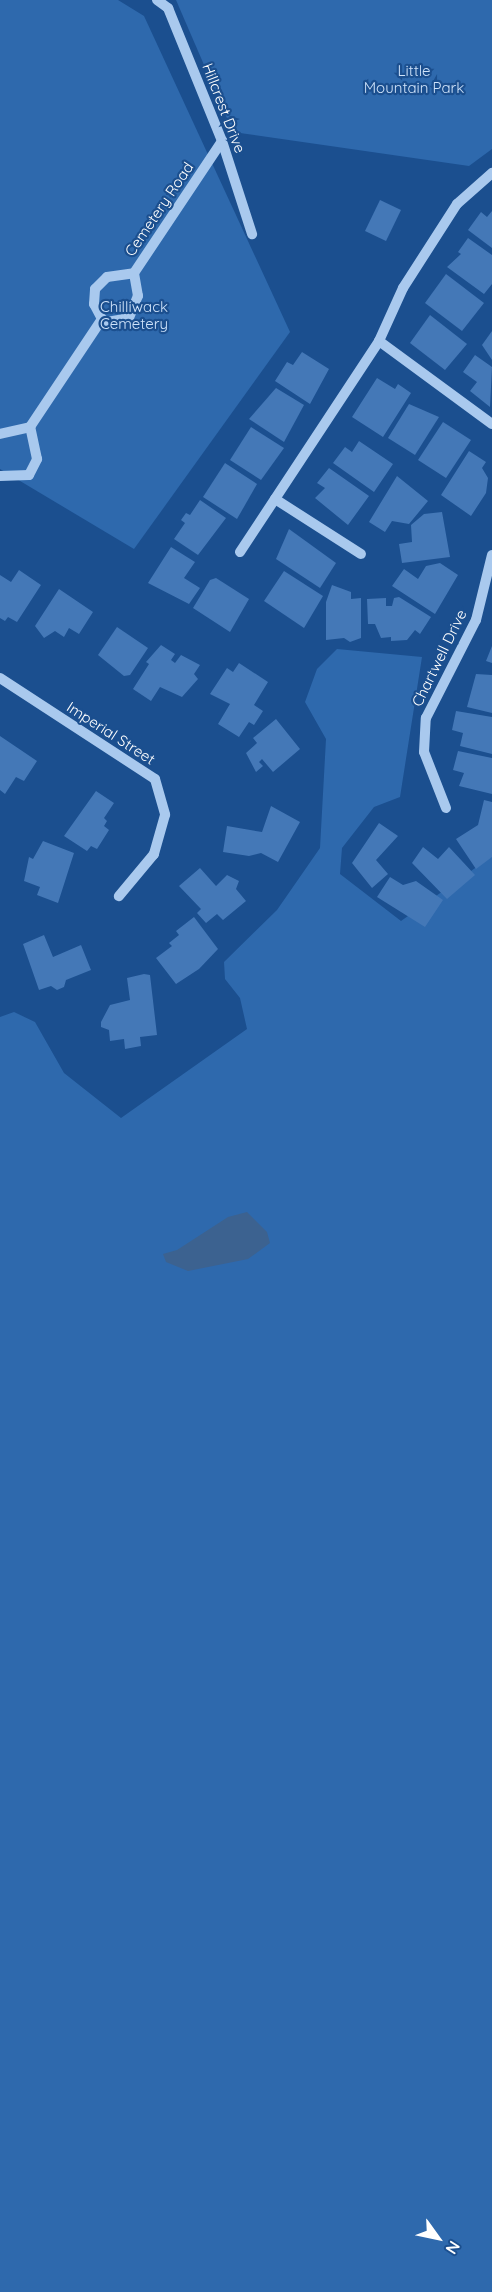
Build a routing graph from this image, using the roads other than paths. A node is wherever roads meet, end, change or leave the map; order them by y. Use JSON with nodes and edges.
{"nodes":[{"id":1,"x":157,"y":0,"type":"edge"},
{"id":2,"x":222,"y":141,"type":"junction"},
{"id":3,"x":492,"y":173,"type":"edge"},
{"id":4,"x":252,"y":234,"type":"dead end"},
{"id":5,"x":134,"y":273,"type":"junction"},
{"id":6,"x":102,"y":319,"type":"junction"},
{"id":7,"x":379,"y":341,"type":"junction"},
{"id":8,"x":492,"y":424,"type":"edge"},
{"id":9,"x":30,"y":427,"type":"junction"},
{"id":10,"x":0,"y":434,"type":"edge"},
{"id":11,"x":0,"y":476,"type":"edge"},
{"id":12,"x":275,"y":499,"type":"junction"},
{"id":13,"x":240,"y":552,"type":"dead end"},
{"id":14,"x":361,"y":554,"type":"dead end"},
{"id":15,"x":492,"y":555,"type":"edge"},
{"id":16,"x":0,"y":678,"type":"edge"},
{"id":17,"x":446,"y":808,"type":"dead end"},
{"id":18,"x":119,"y":896,"type":"dead end"}],
"edges":[{"from":1,"to":2,"type":"street","name":"Hillcrest Drive"},
{"from":2,"to":4,"type":"street","name":"Hillcrest Drive"},
{"from":2,"to":5,"type":"street","name":"Cemetery Road"},
{"from":3,"to":7,"type":"street"},
{"from":5,"to":6,"type":"street","name":"Cemetery Road"},
{"from":5,"to":6,"type":"street"},
{"from":6,"to":9,"type":"street"},
{"from":7,"to":8,"type":"street"},
{"from":7,"to":12,"type":"street"},
{"from":9,"to":10,"type":"street"},
{"from":9,"to":11,"type":"street"},
{"from":12,"to":13,"type":"street"},
{"from":12,"to":14,"type":"street"},
{"from":15,"to":17,"type":"street","name":"Chartwell Drive"},
{"from":16,"to":18,"type":"street","name":"Imperial Street"}]}
